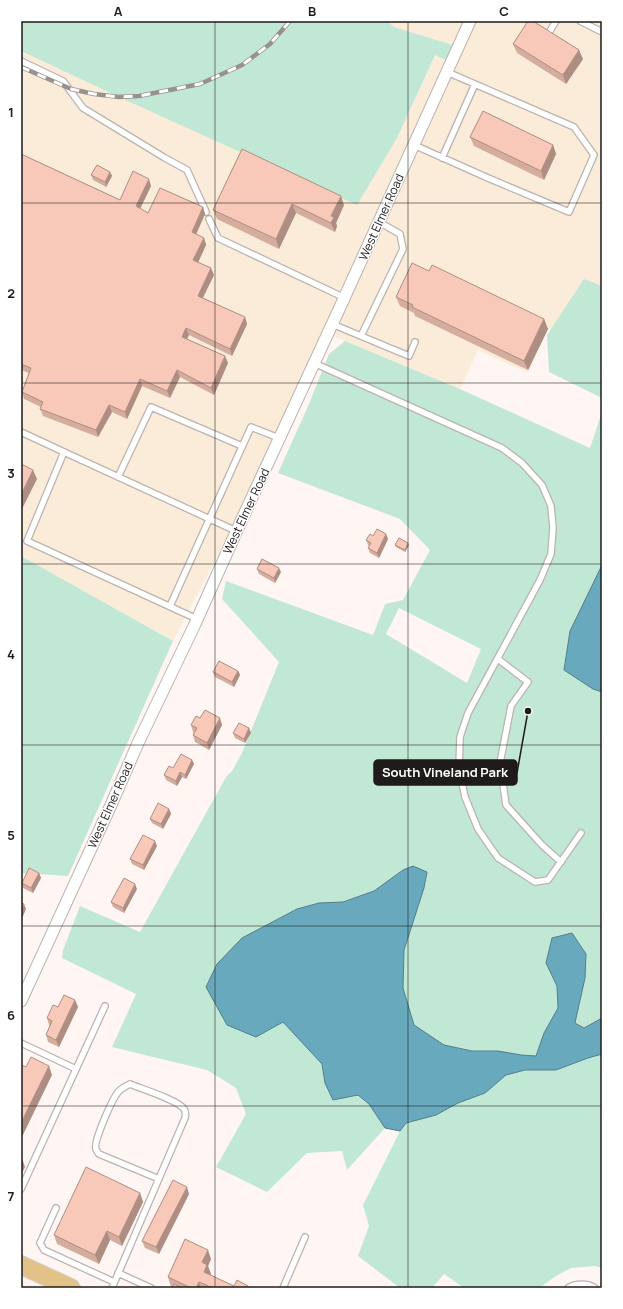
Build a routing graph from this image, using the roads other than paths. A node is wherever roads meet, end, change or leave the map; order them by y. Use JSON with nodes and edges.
{"nodes":[{"id":1,"x":470,"y":21,"type":"edge"},
{"id":2,"x":556,"y":21,"type":"edge"},
{"id":3,"x":580,"y":21,"type":"edge"},
{"id":4,"x":550,"y":31,"type":"edge"},
{"id":5,"x":602,"y":32,"type":"edge"},
{"id":6,"x":21,"y":61,"type":"edge"},
{"id":7,"x":447,"y":72,"type":"junction"},
{"id":8,"x":475,"y":84,"type":"junction"},
{"id":9,"x":414,"y":145,"type":"junction"},
{"id":10,"x":442,"y":158,"type":"junction"},
{"id":11,"x":206,"y":212,"type":"dead end"},
{"id":12,"x":209,"y":219,"type":"dead end"},
{"id":13,"x":379,"y":222,"type":"junction"},
{"id":14,"x":345,"y":298,"type":"junction"},
{"id":15,"x":332,"y":324,"type":"junction"},
{"id":16,"x":361,"y":336,"type":"junction"},
{"id":17,"x":415,"y":342,"type":"dead end"},
{"id":18,"x":314,"y":363,"type":"junction"},
{"id":19,"x":21,"y":432,"type":"edge"},
{"id":20,"x":279,"y":438,"type":"junction"},
{"id":21,"x":242,"y":446,"type":"junction"},
{"id":22,"x":64,"y":452,"type":"junction"},
{"id":23,"x":118,"y":477,"type":"junction"},
{"id":24,"x":209,"y":519,"type":"junction"},
{"id":25,"x":236,"y":531,"type":"junction"},
{"id":26,"x":170,"y":606,"type":"junction"},
{"id":27,"x":197,"y":619,"type":"junction"},
{"id":28,"x":498,"y":658,"type":"junction"},
{"id":29,"x":581,"y":833,"type":"dead end"},
{"id":30,"x":560,"y":862,"type":"junction"},
{"id":31,"x":21,"y":1001,"type":"edge"},
{"id":32,"x":105,"y":1006,"type":"dead end"},
{"id":33,"x":21,"y":1043,"type":"edge"},
{"id":34,"x":76,"y":1069,"type":"junction"},
{"id":35,"x":159,"y":1179,"type":"junction"},
{"id":36,"x":21,"y":1189,"type":"edge"},
{"id":37,"x":56,"y":1208,"type":"dead end"},
{"id":38,"x":304,"y":1237,"type":"dead end"},
{"id":39,"x":21,"y":1265,"type":"edge"},
{"id":40,"x":118,"y":1273,"type":"junction"},
{"id":41,"x":114,"y":1282,"type":"junction"},
{"id":42,"x":63,"y":1286,"type":"edge"},
{"id":43,"x":112,"y":1288,"type":"edge"},
{"id":44,"x":151,"y":1288,"type":"edge"},
{"id":45,"x":283,"y":1288,"type":"edge"},
{"id":46,"x":568,"y":1288,"type":"edge"},
{"id":47,"x":595,"y":1288,"type":"edge"}],
"edges":[{"from":1,"to":7,"type":"street","name":"West Elmer Road"},
{"from":2,"to":4,"type":"lane"},
{"from":3,"to":5,"type":"lane"},
{"from":6,"to":11,"type":"lane"},
{"from":7,"to":8,"type":"lane"},
{"from":7,"to":9,"type":"street","name":"West Elmer Road"},
{"from":8,"to":10,"type":"lane"},
{"from":8,"to":10,"type":"lane"},
{"from":9,"to":10,"type":"lane"},
{"from":9,"to":13,"type":"street","name":"West Elmer Road"},
{"from":12,"to":14,"type":"lane"},
{"from":13,"to":14,"type":"street","name":"West Elmer Road"},
{"from":13,"to":16,"type":"lane"},
{"from":14,"to":15,"type":"street","name":"West Elmer Road"},
{"from":15,"to":16,"type":"lane"},
{"from":15,"to":18,"type":"street","name":"West Elmer Road"},
{"from":16,"to":17,"type":"lane"},
{"from":18,"to":20,"type":"street","name":"West Elmer Road"},
{"from":18,"to":28,"type":"lane"},
{"from":19,"to":22,"type":"lane"},
{"from":20,"to":21,"type":"lane"},
{"from":20,"to":25,"type":"street","name":"West Elmer Road"},
{"from":21,"to":23,"type":"lane"},
{"from":21,"to":24,"type":"lane"},
{"from":22,"to":23,"type":"lane"},
{"from":22,"to":26,"type":"lane"},
{"from":23,"to":24,"type":"lane"},
{"from":24,"to":25,"type":"lane"},
{"from":24,"to":26,"type":"lane"},
{"from":25,"to":27,"type":"street","name":"West Elmer Road"},
{"from":26,"to":27,"type":"lane"},
{"from":27,"to":31,"type":"street","name":"West Elmer Road"},
{"from":28,"to":30,"type":"lane"},
{"from":28,"to":30,"type":"lane"},
{"from":29,"to":30,"type":"lane"},
{"from":32,"to":34,"type":"lane"},
{"from":33,"to":34,"type":"lane"},
{"from":34,"to":36,"type":"lane"},
{"from":35,"to":35,"type":"lane"},
{"from":35,"to":40,"type":"lane"},
{"from":37,"to":41,"type":"lane"},
{"from":38,"to":45,"type":"lane"},
{"from":39,"to":42,"type":"main road"},
{"from":40,"to":41,"type":"lane"},
{"from":40,"to":44,"type":"lane"},
{"from":41,"to":43,"type":"lane"},
{"from":46,"to":47,"type":"lane"}]}
